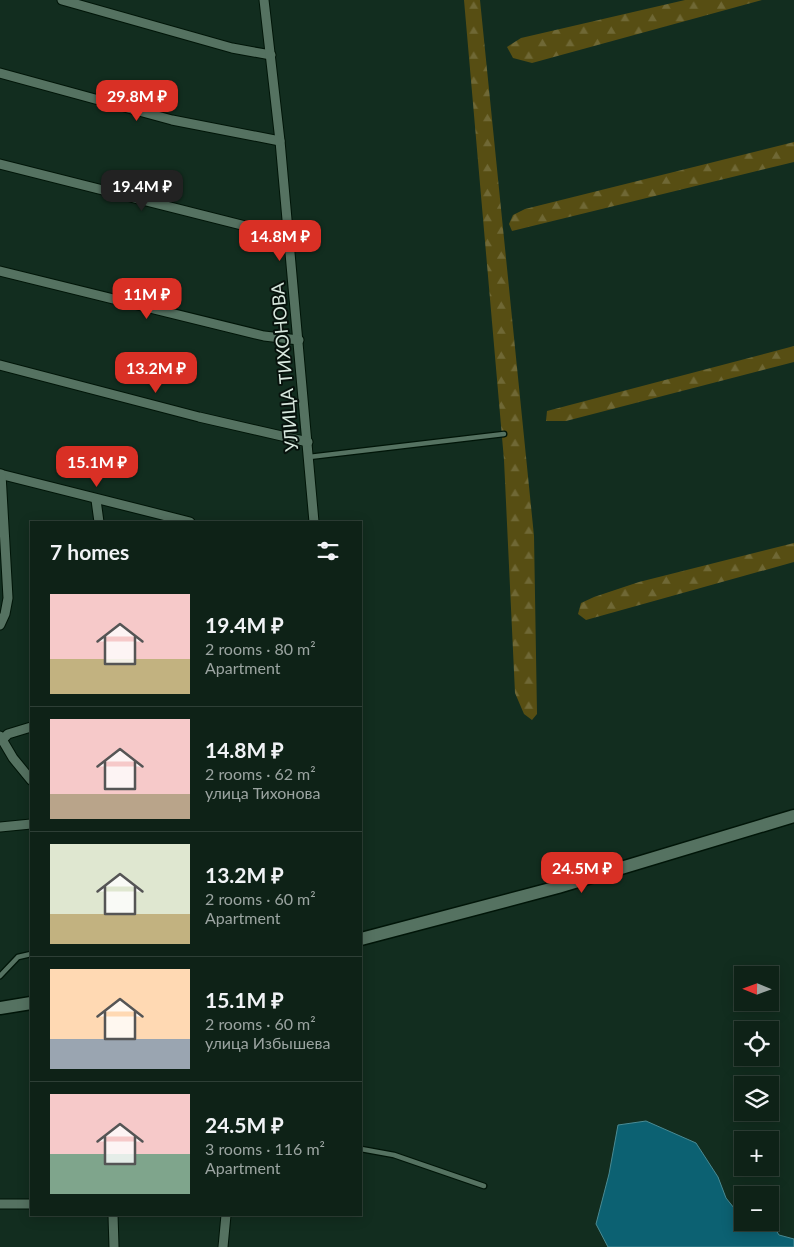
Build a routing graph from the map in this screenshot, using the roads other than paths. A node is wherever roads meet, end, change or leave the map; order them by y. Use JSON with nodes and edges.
{"nodes":[{"id":1,"x":62,"y":0,"type":"edge"},
{"id":2,"x":264,"y":0,"type":"edge"},
{"id":3,"x":271,"y":55,"type":"junction"},
{"id":4,"x":0,"y":73,"type":"edge"},
{"id":5,"x":280,"y":141,"type":"junction"},
{"id":6,"x":0,"y":164,"type":"edge"},
{"id":7,"x":289,"y":237,"type":"junction"},
{"id":8,"x":0,"y":271,"type":"edge"},
{"id":9,"x":299,"y":340,"type":"junction"},
{"id":10,"x":0,"y":365,"type":"edge"},
{"id":11,"x":504,"y":434,"type":"dead end"},
{"id":12,"x":308,"y":442,"type":"junction"},
{"id":13,"x":309,"y":458,"type":"junction"},
{"id":14,"x":1,"y":474,"type":"edge"},
{"id":15,"x":96,"y":500,"type":"junction"},
{"id":16,"x":99,"y":521,"type":"edge"},
{"id":17,"x":185,"y":521,"type":"edge"},
{"id":18,"x":314,"y":521,"type":"edge"},
{"id":19,"x":0,"y":625,"type":"edge"},
{"id":20,"x":30,"y":728,"type":"edge"},
{"id":21,"x":1,"y":738,"type":"edge"},
{"id":22,"x":30,"y":779,"type":"edge"},
{"id":23,"x":794,"y":816,"type":"edge"},
{"id":24,"x":30,"y":824,"type":"edge"},
{"id":25,"x":0,"y":827,"type":"edge"},
{"id":26,"x":362,"y":937,"type":"edge"},
{"id":27,"x":30,"y":954,"type":"edge"},
{"id":28,"x":0,"y":976,"type":"edge"},
{"id":29,"x":30,"y":1003,"type":"edge"},
{"id":30,"x":0,"y":1008,"type":"edge"},
{"id":31,"x":362,"y":1149,"type":"edge"},
{"id":32,"x":484,"y":1186,"type":"dead end"},
{"id":33,"x":0,"y":1204,"type":"edge"},
{"id":34,"x":30,"y":1204,"type":"edge"},
{"id":35,"x":113,"y":1216,"type":"edge"},
{"id":36,"x":226,"y":1216,"type":"edge"},
{"id":37,"x":114,"y":1247,"type":"edge"},
{"id":38,"x":223,"y":1247,"type":"edge"}],
"edges":[{"from":1,"to":3,"type":"street"},
{"from":2,"to":3,"type":"street","name":"УЛИЦА ТИХОНОВА"},
{"from":3,"to":5,"type":"street","name":"УЛИЦА ТИХОНОВА"},
{"from":4,"to":5,"type":"street"},
{"from":5,"to":7,"type":"street","name":"УЛИЦА ТИХОНОВА"},
{"from":6,"to":7,"type":"street"},
{"from":7,"to":9,"type":"street","name":"УЛИЦА ТИХОНОВА"},
{"from":8,"to":9,"type":"street"},
{"from":9,"to":12,"type":"street","name":"УЛИЦА ТИХОНОВА"},
{"from":10,"to":12,"type":"street"},
{"from":11,"to":13,"type":"lane"},
{"from":12,"to":13,"type":"street","name":"УЛИЦА ТИХОНОВА"},
{"from":13,"to":18,"type":"street","name":"УЛИЦА ТИХОНОВА"},
{"from":14,"to":15,"type":"street"},
{"from":14,"to":19,"type":"street"},
{"from":15,"to":16,"type":"street"},
{"from":15,"to":17,"type":"street"},
{"from":20,"to":21,"type":"street"},
{"from":21,"to":22,"type":"street"},
{"from":23,"to":26,"type":"main road"},
{"from":24,"to":25,"type":"street"},
{"from":27,"to":28,"type":"lane"},
{"from":29,"to":30,"type":"main road"},
{"from":31,"to":32,"type":"lane"},
{"from":33,"to":34,"type":"street"},
{"from":35,"to":37,"type":"street"},
{"from":36,"to":38,"type":"street"}]}
